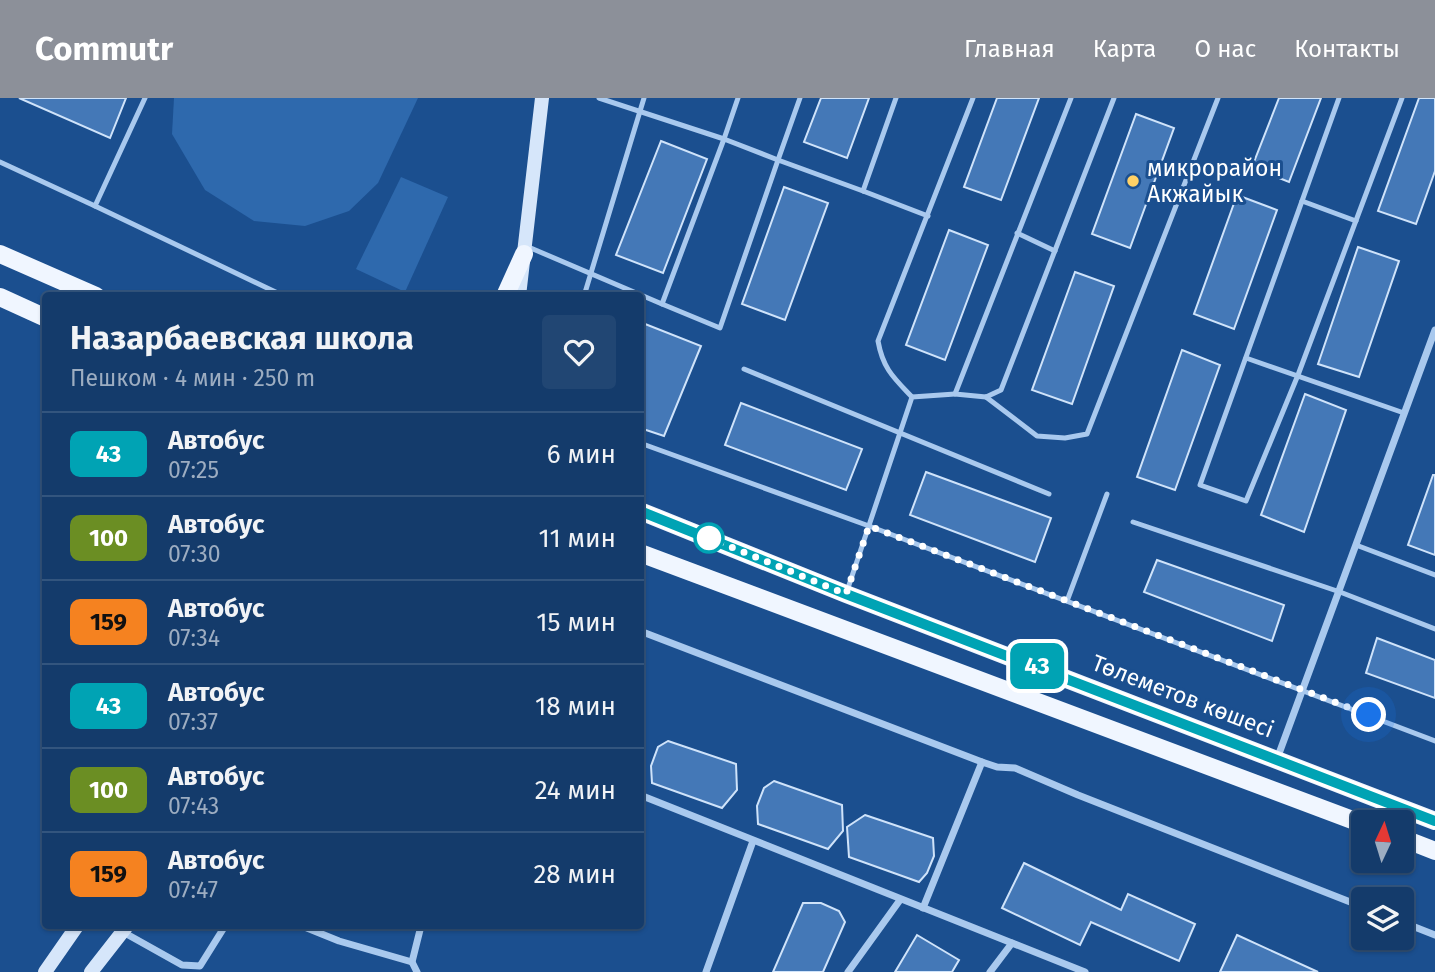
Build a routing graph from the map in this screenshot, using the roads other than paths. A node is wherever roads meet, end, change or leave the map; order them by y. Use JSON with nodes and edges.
{"nodes":[{"id":1,"x":145,"y":98,"type":"edge"},
{"id":2,"x":542,"y":98,"type":"edge"},
{"id":3,"x":599,"y":98,"type":"edge"},
{"id":4,"x":644,"y":98,"type":"edge"},
{"id":5,"x":738,"y":98,"type":"edge"},
{"id":6,"x":800,"y":98,"type":"edge"},
{"id":7,"x":896,"y":98,"type":"edge"},
{"id":8,"x":973,"y":98,"type":"edge"},
{"id":9,"x":1071,"y":98,"type":"edge"},
{"id":10,"x":1114,"y":98,"type":"edge"},
{"id":11,"x":1218,"y":98,"type":"edge"},
{"id":12,"x":1339,"y":98,"type":"edge"},
{"id":13,"x":1402,"y":98,"type":"edge"},
{"id":14,"x":639,"y":112,"type":"junction"},
{"id":15,"x":724,"y":139,"type":"junction"},
{"id":16,"x":778,"y":160,"type":"junction"},
{"id":17,"x":0,"y":162,"type":"edge"},
{"id":18,"x":863,"y":191,"type":"junction"},
{"id":19,"x":1302,"y":201,"type":"junction"},
{"id":20,"x":95,"y":206,"type":"junction"},
{"id":21,"x":928,"y":216,"type":"junction"},
{"id":22,"x":1356,"y":221,"type":"junction"},
{"id":23,"x":1017,"y":233,"type":"junction"},
{"id":24,"x":524,"y":249,"type":"junction"},
{"id":25,"x":1055,"y":251,"type":"junction"},
{"id":26,"x":0,"y":254,"type":"edge"},
{"id":27,"x":591,"y":272,"type":"junction"},
{"id":28,"x":87,"y":292,"type":"edge"},
{"id":29,"x":276,"y":292,"type":"edge"},
{"id":30,"x":507,"y":292,"type":"edge"},
{"id":31,"x":519,"y":292,"type":"edge"},
{"id":32,"x":585,"y":292,"type":"edge"},
{"id":33,"x":635,"y":292,"type":"edge"},
{"id":34,"x":644,"y":296,"type":"edge"},
{"id":35,"x":0,"y":297,"type":"edge"},
{"id":36,"x":662,"y":304,"type":"junction"},
{"id":37,"x":42,"y":316,"type":"edge"},
{"id":38,"x":1435,"y":330,"type":"edge"},
{"id":39,"x":1246,"y":358,"type":"junction"},
{"id":40,"x":744,"y":369,"type":"dead end"},
{"id":41,"x":1298,"y":375,"type":"junction"},
{"id":42,"x":955,"y":394,"type":"junction"},
{"id":43,"x":912,"y":397,"type":"junction"},
{"id":44,"x":986,"y":397,"type":"junction"},
{"id":45,"x":1404,"y":413,"type":"junction"},
{"id":46,"x":899,"y":434,"type":"junction"},
{"id":47,"x":644,"y":444,"type":"edge"},
{"id":48,"x":1049,"y":494,"type":"dead end"},
{"id":49,"x":1107,"y":494,"type":"dead end"},
{"id":50,"x":644,"y":513,"type":"edge"},
{"id":51,"x":1133,"y":522,"type":"dead end"},
{"id":52,"x":869,"y":526,"type":"junction"},
{"id":53,"x":1356,"y":545,"type":"junction"},
{"id":54,"x":644,"y":554,"type":"edge"},
{"id":55,"x":1435,"y":575,"type":"edge"},
{"id":56,"x":1339,"y":592,"type":"junction"},
{"id":57,"x":846,"y":594,"type":"junction"},
{"id":58,"x":1067,"y":601,"type":"junction"},
{"id":59,"x":1435,"y":629,"type":"edge"},
{"id":60,"x":644,"y":633,"type":"edge"},
{"id":61,"x":1303,"y":690,"type":"junction"},
{"id":62,"x":1435,"y":741,"type":"edge"},
{"id":63,"x":1277,"y":759,"type":"junction"},
{"id":64,"x":982,"y":762,"type":"junction"},
{"id":65,"x":644,"y":797,"type":"edge"},
{"id":66,"x":1351,"y":820,"type":"edge"},
{"id":67,"x":1435,"y":821,"type":"edge"},
{"id":68,"x":753,"y":841,"type":"junction"},
{"id":69,"x":1414,"y":843,"type":"edge"},
{"id":70,"x":1435,"y":851,"type":"edge"},
{"id":71,"x":900,"y":900,"type":"junction"},
{"id":72,"x":1351,"y":902,"type":"edge"},
{"id":73,"x":923,"y":908,"type":"junction"},
{"id":74,"x":1414,"y":927,"type":"edge"},
{"id":75,"x":75,"y":929,"type":"edge"},
{"id":76,"x":125,"y":929,"type":"edge"},
{"id":77,"x":223,"y":929,"type":"edge"},
{"id":78,"x":309,"y":929,"type":"edge"},
{"id":79,"x":420,"y":929,"type":"edge"},
{"id":80,"x":1435,"y":935,"type":"edge"},
{"id":81,"x":1012,"y":943,"type":"junction"},
{"id":82,"x":412,"y":962,"type":"junction"},
{"id":83,"x":45,"y":972,"type":"edge"},
{"id":84,"x":91,"y":972,"type":"edge"},
{"id":85,"x":417,"y":972,"type":"edge"},
{"id":86,"x":706,"y":972,"type":"edge"},
{"id":87,"x":848,"y":972,"type":"edge"},
{"id":88,"x":990,"y":972,"type":"edge"},
{"id":89,"x":1085,"y":972,"type":"edge"}],
"edges":[{"from":1,"to":20,"type":"lane"},
{"from":2,"to":24,"type":"main road"},
{"from":3,"to":14,"type":"lane"},
{"from":4,"to":14,"type":"lane"},
{"from":5,"to":15,"type":"lane"},
{"from":6,"to":16,"type":"lane"},
{"from":7,"to":18,"type":"lane"},
{"from":8,"to":21,"type":"lane"},
{"from":9,"to":23,"type":"lane"},
{"from":10,"to":25,"type":"lane"},
{"from":11,"to":44,"type":"lane"},
{"from":12,"to":19,"type":"lane"},
{"from":13,"to":22,"type":"lane"},
{"from":14,"to":15,"type":"lane"},
{"from":14,"to":27,"type":"lane"},
{"from":15,"to":16,"type":"lane"},
{"from":15,"to":36,"type":"lane"},
{"from":16,"to":18,"type":"lane"},
{"from":16,"to":36,"type":"lane"},
{"from":17,"to":20,"type":"lane"},
{"from":18,"to":21,"type":"lane"},
{"from":19,"to":22,"type":"lane"},
{"from":19,"to":39,"type":"lane"},
{"from":20,"to":29,"type":"lane"},
{"from":21,"to":43,"type":"lane"},
{"from":22,"to":41,"type":"lane"},
{"from":23,"to":25,"type":"lane"},
{"from":23,"to":42,"type":"lane"},
{"from":24,"to":27,"type":"lane"},
{"from":24,"to":30,"type":"main road"},
{"from":24,"to":31,"type":"main road"},
{"from":25,"to":44,"type":"lane"},
{"from":26,"to":28,"type":"main road"},
{"from":27,"to":32,"type":"lane"},
{"from":27,"to":33,"type":"lane"},
{"from":34,"to":36,"type":"lane"},
{"from":35,"to":37,"type":"main road"},
{"from":38,"to":45,"type":"street"},
{"from":39,"to":41,"type":"lane"},
{"from":39,"to":41,"type":"lane"},
{"from":40,"to":46,"type":"lane"},
{"from":41,"to":45,"type":"lane"},
{"from":42,"to":43,"type":"lane"},
{"from":42,"to":44,"type":"lane"},
{"from":43,"to":46,"type":"lane"},
{"from":45,"to":53,"type":"street"},
{"from":46,"to":48,"type":"lane"},
{"from":46,"to":52,"type":"lane"},
{"from":47,"to":52,"type":"lane"},
{"from":49,"to":58,"type":"lane"},
{"from":50,"to":57,"type":"main road","name":"Төлеметов көшесі"},
{"from":51,"to":56,"type":"lane"},
{"from":52,"to":57,"type":"lane"},
{"from":52,"to":58,"type":"lane"},
{"from":53,"to":55,"type":"lane"},
{"from":53,"to":56,"type":"street"},
{"from":54,"to":66,"type":"main road"},
{"from":56,"to":59,"type":"lane"},
{"from":56,"to":61,"type":"street"},
{"from":57,"to":63,"type":"main road","name":"Төлеметов көшесі"},
{"from":58,"to":61,"type":"lane"},
{"from":60,"to":64,"type":"street"},
{"from":61,"to":62,"type":"lane"},
{"from":61,"to":63,"type":"street"},
{"from":63,"to":67,"type":"main road","name":"Төлеметов көшесі"},
{"from":64,"to":72,"type":"street"},
{"from":64,"to":73,"type":"street"},
{"from":65,"to":68,"type":"street"},
{"from":68,"to":71,"type":"street"},
{"from":68,"to":86,"type":"street"},
{"from":69,"to":70,"type":"main road"},
{"from":71,"to":73,"type":"street"},
{"from":71,"to":87,"type":"street"},
{"from":73,"to":81,"type":"street"},
{"from":74,"to":80,"type":"street"},
{"from":75,"to":83,"type":"main road"},
{"from":76,"to":77,"type":"street"},
{"from":76,"to":84,"type":"main road"},
{"from":78,"to":82,"type":"street"},
{"from":79,"to":82,"type":"street"},
{"from":81,"to":88,"type":"street"},
{"from":81,"to":89,"type":"street"},
{"from":82,"to":85,"type":"street"}]}
